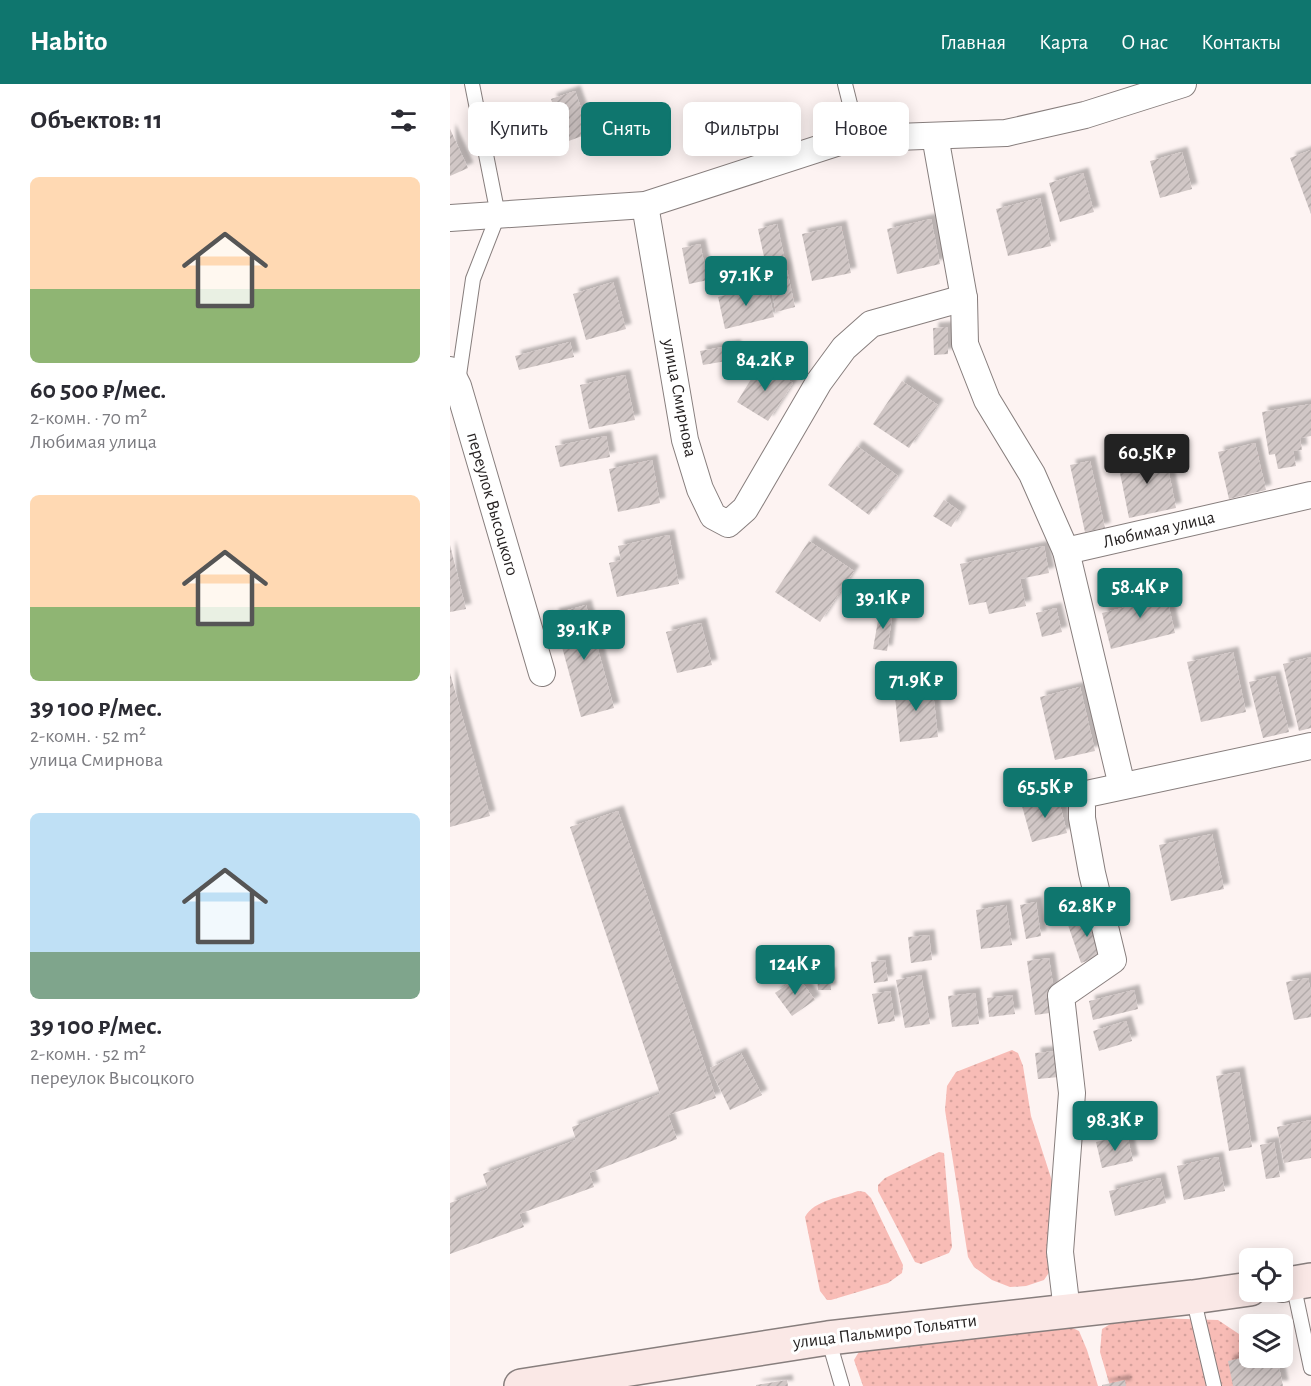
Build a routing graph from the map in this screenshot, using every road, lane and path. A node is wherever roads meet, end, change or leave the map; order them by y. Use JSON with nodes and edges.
{"nodes":[{"id":1,"x":472,"y":84,"type":"edge"},
{"id":2,"x":845,"y":84,"type":"edge"},
{"id":3,"x":1183,"y":84,"type":"edge"},
{"id":4,"x":850,"y":102,"type":"edge"},
{"id":5,"x":935,"y":136,"type":"junction"},
{"id":6,"x":909,"y":137,"type":"edge"},
{"id":7,"x":813,"y":151,"type":"edge"},
{"id":8,"x":645,"y":205,"type":"junction"},
{"id":9,"x":498,"y":215,"type":"junction"},
{"id":10,"x":450,"y":218,"type":"edge"},
{"id":11,"x":964,"y":298,"type":"junction"},
{"id":12,"x":454,"y":378,"type":"edge"},
{"id":13,"x":1311,"y":495,"type":"edge"},
{"id":14,"x":1066,"y":551,"type":"junction"},
{"id":15,"x":542,"y":673,"type":"dead end"},
{"id":16,"x":1311,"y":746,"type":"edge"},
{"id":17,"x":1122,"y":786,"type":"junction"},
{"id":18,"x":1296,"y":1283,"type":"edge"},
{"id":19,"x":1239,"y":1291,"type":"edge"},
{"id":20,"x":1193,"y":1298,"type":"junction"},
{"id":21,"x":1067,"y":1311,"type":"junction"},
{"id":22,"x":828,"y":1338,"type":"junction"},
{"id":23,"x":1311,"y":1368,"type":"edge"},
{"id":24,"x":521,"y":1386,"type":"edge"},
{"id":25,"x":842,"y":1386,"type":"edge"},
{"id":26,"x":1214,"y":1386,"type":"edge"}],
"edges":[{"from":1,"to":9,"type":"lane"},
{"from":2,"to":4,"type":"lane"},
{"from":3,"to":5,"type":"street"},
{"from":5,"to":6,"type":"street"},
{"from":5,"to":11,"type":"street"},
{"from":7,"to":8,"type":"street"},
{"from":8,"to":9,"type":"street"},
{"from":8,"to":11,"type":"street","name":"улица Смирнова"},
{"from":9,"to":10,"type":"street"},
{"from":9,"to":12,"type":"lane"},
{"from":11,"to":14,"type":"street"},
{"from":12,"to":15,"type":"street","name":"переулок Высоцкого"},
{"from":13,"to":14,"type":"street","name":"Любимая улица"},
{"from":14,"to":17,"type":"street"},
{"from":16,"to":17,"type":"street"},
{"from":17,"to":21,"type":"street"},
{"from":18,"to":23,"type":"lane"},
{"from":19,"to":20,"type":"street","name":"улица Пальмиро Тольятти"},
{"from":20,"to":21,"type":"street","name":"улица Пальмиро Тольятти"},
{"from":20,"to":26,"type":"lane"},
{"from":21,"to":22,"type":"street","name":"улица Пальмиро Тольятти"},
{"from":22,"to":24,"type":"street","name":"улица Пальмиро Тольятти"},
{"from":22,"to":25,"type":"lane"}]}
